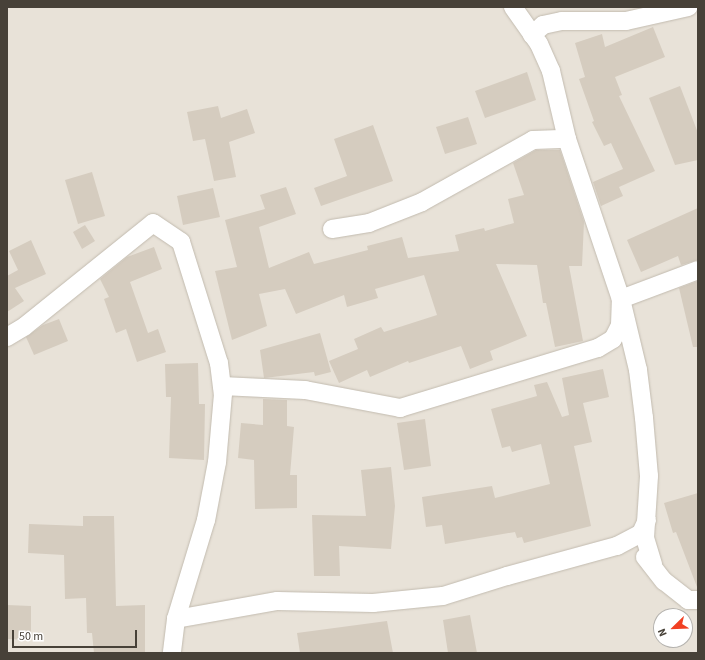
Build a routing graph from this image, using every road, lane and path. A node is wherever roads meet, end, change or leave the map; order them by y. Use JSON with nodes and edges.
{"nodes":[{"id":1,"x":513,"y":7,"type":"edge"},
{"id":2,"x":688,"y":7,"type":"edge"},
{"id":3,"x":532,"y":35,"type":"junction"},
{"id":4,"x":567,"y":139,"type":"junction"},
{"id":5,"x":332,"y":229,"type":"dead end"},
{"id":6,"x":698,"y":270,"type":"edge"},
{"id":7,"x":621,"y":299,"type":"junction"},
{"id":8,"x":7,"y":337,"type":"edge"},
{"id":9,"x":222,"y":386,"type":"junction"},
{"id":10,"x":647,"y":520,"type":"junction"},
{"id":11,"x":617,"y":546,"type":"junction"},
{"id":12,"x":653,"y":565,"type":"junction"},
{"id":13,"x":698,"y":600,"type":"edge"},
{"id":14,"x":176,"y":619,"type":"junction"},
{"id":15,"x":172,"y":653,"type":"edge"}],
"edges":[{"from":1,"to":3,"type":"street"},
{"from":2,"to":3,"type":"street"},
{"from":3,"to":4,"type":"street"},
{"from":4,"to":5,"type":"street"},
{"from":4,"to":7,"type":"street"},
{"from":6,"to":7,"type":"street"},
{"from":7,"to":9,"type":"street"},
{"from":7,"to":10,"type":"street"},
{"from":8,"to":9,"type":"street"},
{"from":9,"to":14,"type":"street"},
{"from":10,"to":11,"type":"street"},
{"from":10,"to":12,"type":"street"},
{"from":11,"to":12,"type":"street"},
{"from":11,"to":14,"type":"street"},
{"from":12,"to":13,"type":"street"},
{"from":14,"to":15,"type":"street"}]}
